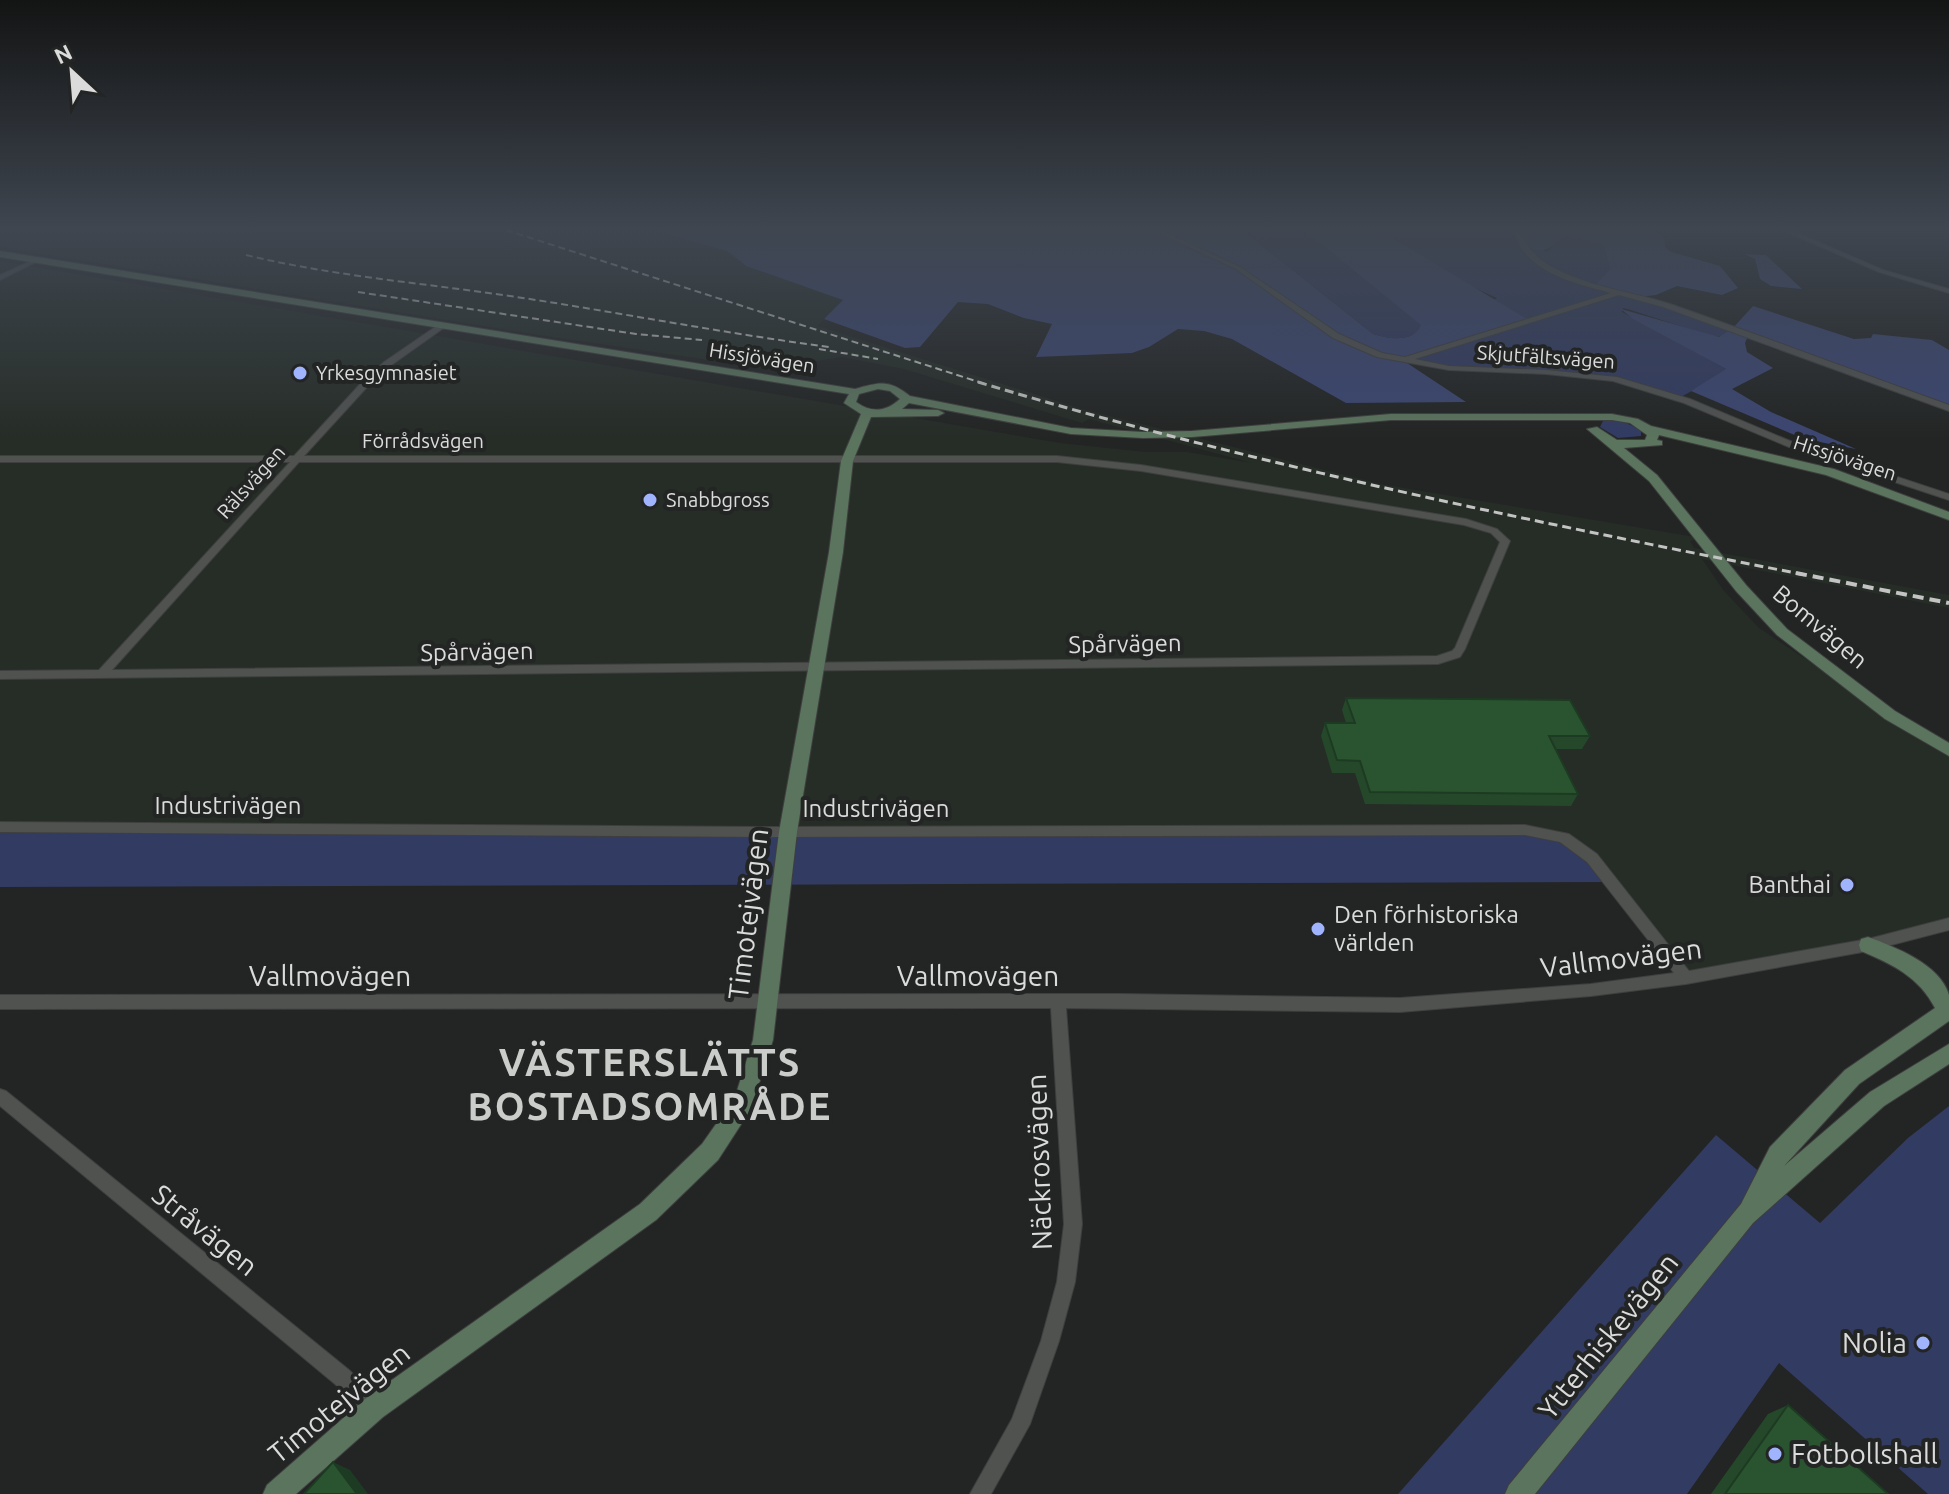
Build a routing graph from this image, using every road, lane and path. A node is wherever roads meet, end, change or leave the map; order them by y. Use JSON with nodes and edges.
{"nodes":[{"id":1,"x":273,"y":300,"type":"edge"},
{"id":2,"x":1284,"y":300,"type":"edge"},
{"id":3,"x":1596,"y":300,"type":"edge"},
{"id":4,"x":1645,"y":300,"type":"edge"},
{"id":5,"x":441,"y":327,"type":"junction"},
{"id":6,"x":1403,"y":360,"type":"junction"},
{"id":7,"x":855,"y":392,"type":"junction"},
{"id":8,"x":906,"y":399,"type":"junction"},
{"id":9,"x":1949,"y":408,"type":"edge"},
{"id":10,"x":886,"y":412,"type":"junction"},
{"id":11,"x":867,"y":413,"type":"junction"},
{"id":12,"x":1451,"y":417,"type":"junction"},
{"id":13,"x":1601,"y":418,"type":"junction"},
{"id":14,"x":1035,"y":425,"type":"junction"},
{"id":15,"x":1593,"y":429,"type":"junction"},
{"id":16,"x":1649,"y":429,"type":"junction"},
{"id":17,"x":1607,"y":440,"type":"junction"},
{"id":18,"x":1647,"y":444,"type":"junction"},
{"id":19,"x":1727,"y":445,"type":"junction"},
{"id":20,"x":0,"y":459,"type":"edge"},
{"id":21,"x":296,"y":459,"type":"junction"},
{"id":22,"x":847,"y":461,"type":"junction"},
{"id":23,"x":1653,"y":478,"type":"junction"},
{"id":24,"x":1949,"y":497,"type":"edge"},
{"id":25,"x":1949,"y":516,"type":"edge"},
{"id":26,"x":815,"y":668,"type":"junction"},
{"id":27,"x":0,"y":675,"type":"edge"},
{"id":28,"x":101,"y":675,"type":"junction"},
{"id":29,"x":1949,"y":750,"type":"edge"},
{"id":30,"x":0,"y":827,"type":"edge"},
{"id":31,"x":788,"y":832,"type":"junction"},
{"id":32,"x":1949,"y":924,"type":"edge"},
{"id":33,"x":1868,"y":945,"type":"junction"},
{"id":34,"x":1686,"y":978,"type":"junction"},
{"id":35,"x":1058,"y":1002,"type":"junction"},
{"id":36,"x":768,"y":1003,"type":"junction"},
{"id":37,"x":1,"y":1004,"type":"edge"},
{"id":38,"x":1948,"y":1011,"type":"edge"},
{"id":39,"x":1949,"y":1053,"type":"edge"},
{"id":40,"x":0,"y":1096,"type":"edge"},
{"id":41,"x":1745,"y":1215,"type":"junction"},
{"id":42,"x":374,"y":1408,"type":"junction"},
{"id":43,"x":276,"y":1494,"type":"edge"},
{"id":44,"x":980,"y":1494,"type":"edge"},
{"id":45,"x":1518,"y":1494,"type":"edge"}],
"edges":[{"from":1,"to":5,"type":"main road","name":"Hissjövägen"},
{"from":2,"to":6,"type":"street","name":"Skjutfältsvägen"},
{"from":3,"to":6,"type":"street"},
{"from":4,"to":9,"type":"street"},
{"from":5,"to":7,"type":"main road","name":"Hissjövägen"},
{"from":5,"to":21,"type":"street","name":"Rälsvägen"},
{"from":6,"to":24,"type":"street","name":"Skjutfältsvägen"},
{"from":7,"to":8,"type":"main road","name":"Hissjövägen"},
{"from":7,"to":11,"type":"main road"},
{"from":8,"to":10,"type":"main road"},
{"from":8,"to":14,"type":"main road"},
{"from":10,"to":11,"type":"main road"},
{"from":10,"to":14,"type":"main road"},
{"from":11,"to":22,"type":"main road","name":"Timotejvägen"},
{"from":12,"to":13,"type":"main road"},
{"from":12,"to":14,"type":"main road"},
{"from":12,"to":15,"type":"main road"},
{"from":13,"to":15,"type":"main road"},
{"from":13,"to":16,"type":"main road","name":"Hissjövägen"},
{"from":15,"to":17,"type":"main road","name":"Bomvägen"},
{"from":16,"to":18,"type":"main road","name":"Bomvägen"},
{"from":16,"to":19,"type":"main road","name":"Hissjövägen"},
{"from":17,"to":18,"type":"main road","name":"Hissjövägen"},
{"from":17,"to":23,"type":"main road","name":"Bomvägen"},
{"from":18,"to":19,"type":"main road","name":"Hissjövägen"},
{"from":18,"to":23,"type":"main road","name":"Bomvägen"},
{"from":19,"to":25,"type":"main road","name":"Hissjövägen"},
{"from":20,"to":21,"type":"street","name":"Förrådsvägen"},
{"from":21,"to":22,"type":"street","name":"Förrådsvägen"},
{"from":21,"to":28,"type":"street","name":"Rälsvägen"},
{"from":22,"to":26,"type":"main road","name":"Timotejvägen"},
{"from":22,"to":26,"type":"street","name":"Spårvägen"},
{"from":23,"to":29,"type":"main road","name":"Bomvägen"},
{"from":26,"to":28,"type":"street","name":"Spårvägen"},
{"from":26,"to":31,"type":"main road","name":"Timotejvägen"},
{"from":27,"to":28,"type":"street","name":"Spårvägen"},
{"from":30,"to":31,"type":"street","name":"Industrivägen"},
{"from":31,"to":34,"type":"street","name":"Industrivägen"},
{"from":31,"to":36,"type":"main road","name":"Timotejvägen"},
{"from":32,"to":33,"type":"street","name":"Vallmovägen"},
{"from":33,"to":34,"type":"street","name":"Vallmovägen"},
{"from":33,"to":38,"type":"main road"},
{"from":34,"to":35,"type":"street","name":"Vallmovägen"},
{"from":35,"to":36,"type":"street","name":"Vallmovägen"},
{"from":35,"to":44,"type":"street","name":"Näckrosvägen"},
{"from":36,"to":37,"type":"street","name":"Vallmovägen"},
{"from":36,"to":42,"type":"main road","name":"Timotejvägen"},
{"from":38,"to":41,"type":"main road","name":"Ytterhiskevägen"},
{"from":39,"to":41,"type":"main road","name":"Ytterhiskevägen"},
{"from":40,"to":42,"type":"street","name":"Stråvägen"},
{"from":41,"to":45,"type":"main road","name":"Ytterhiskevägen"},
{"from":42,"to":43,"type":"main road","name":"Timotejvägen"}]}
